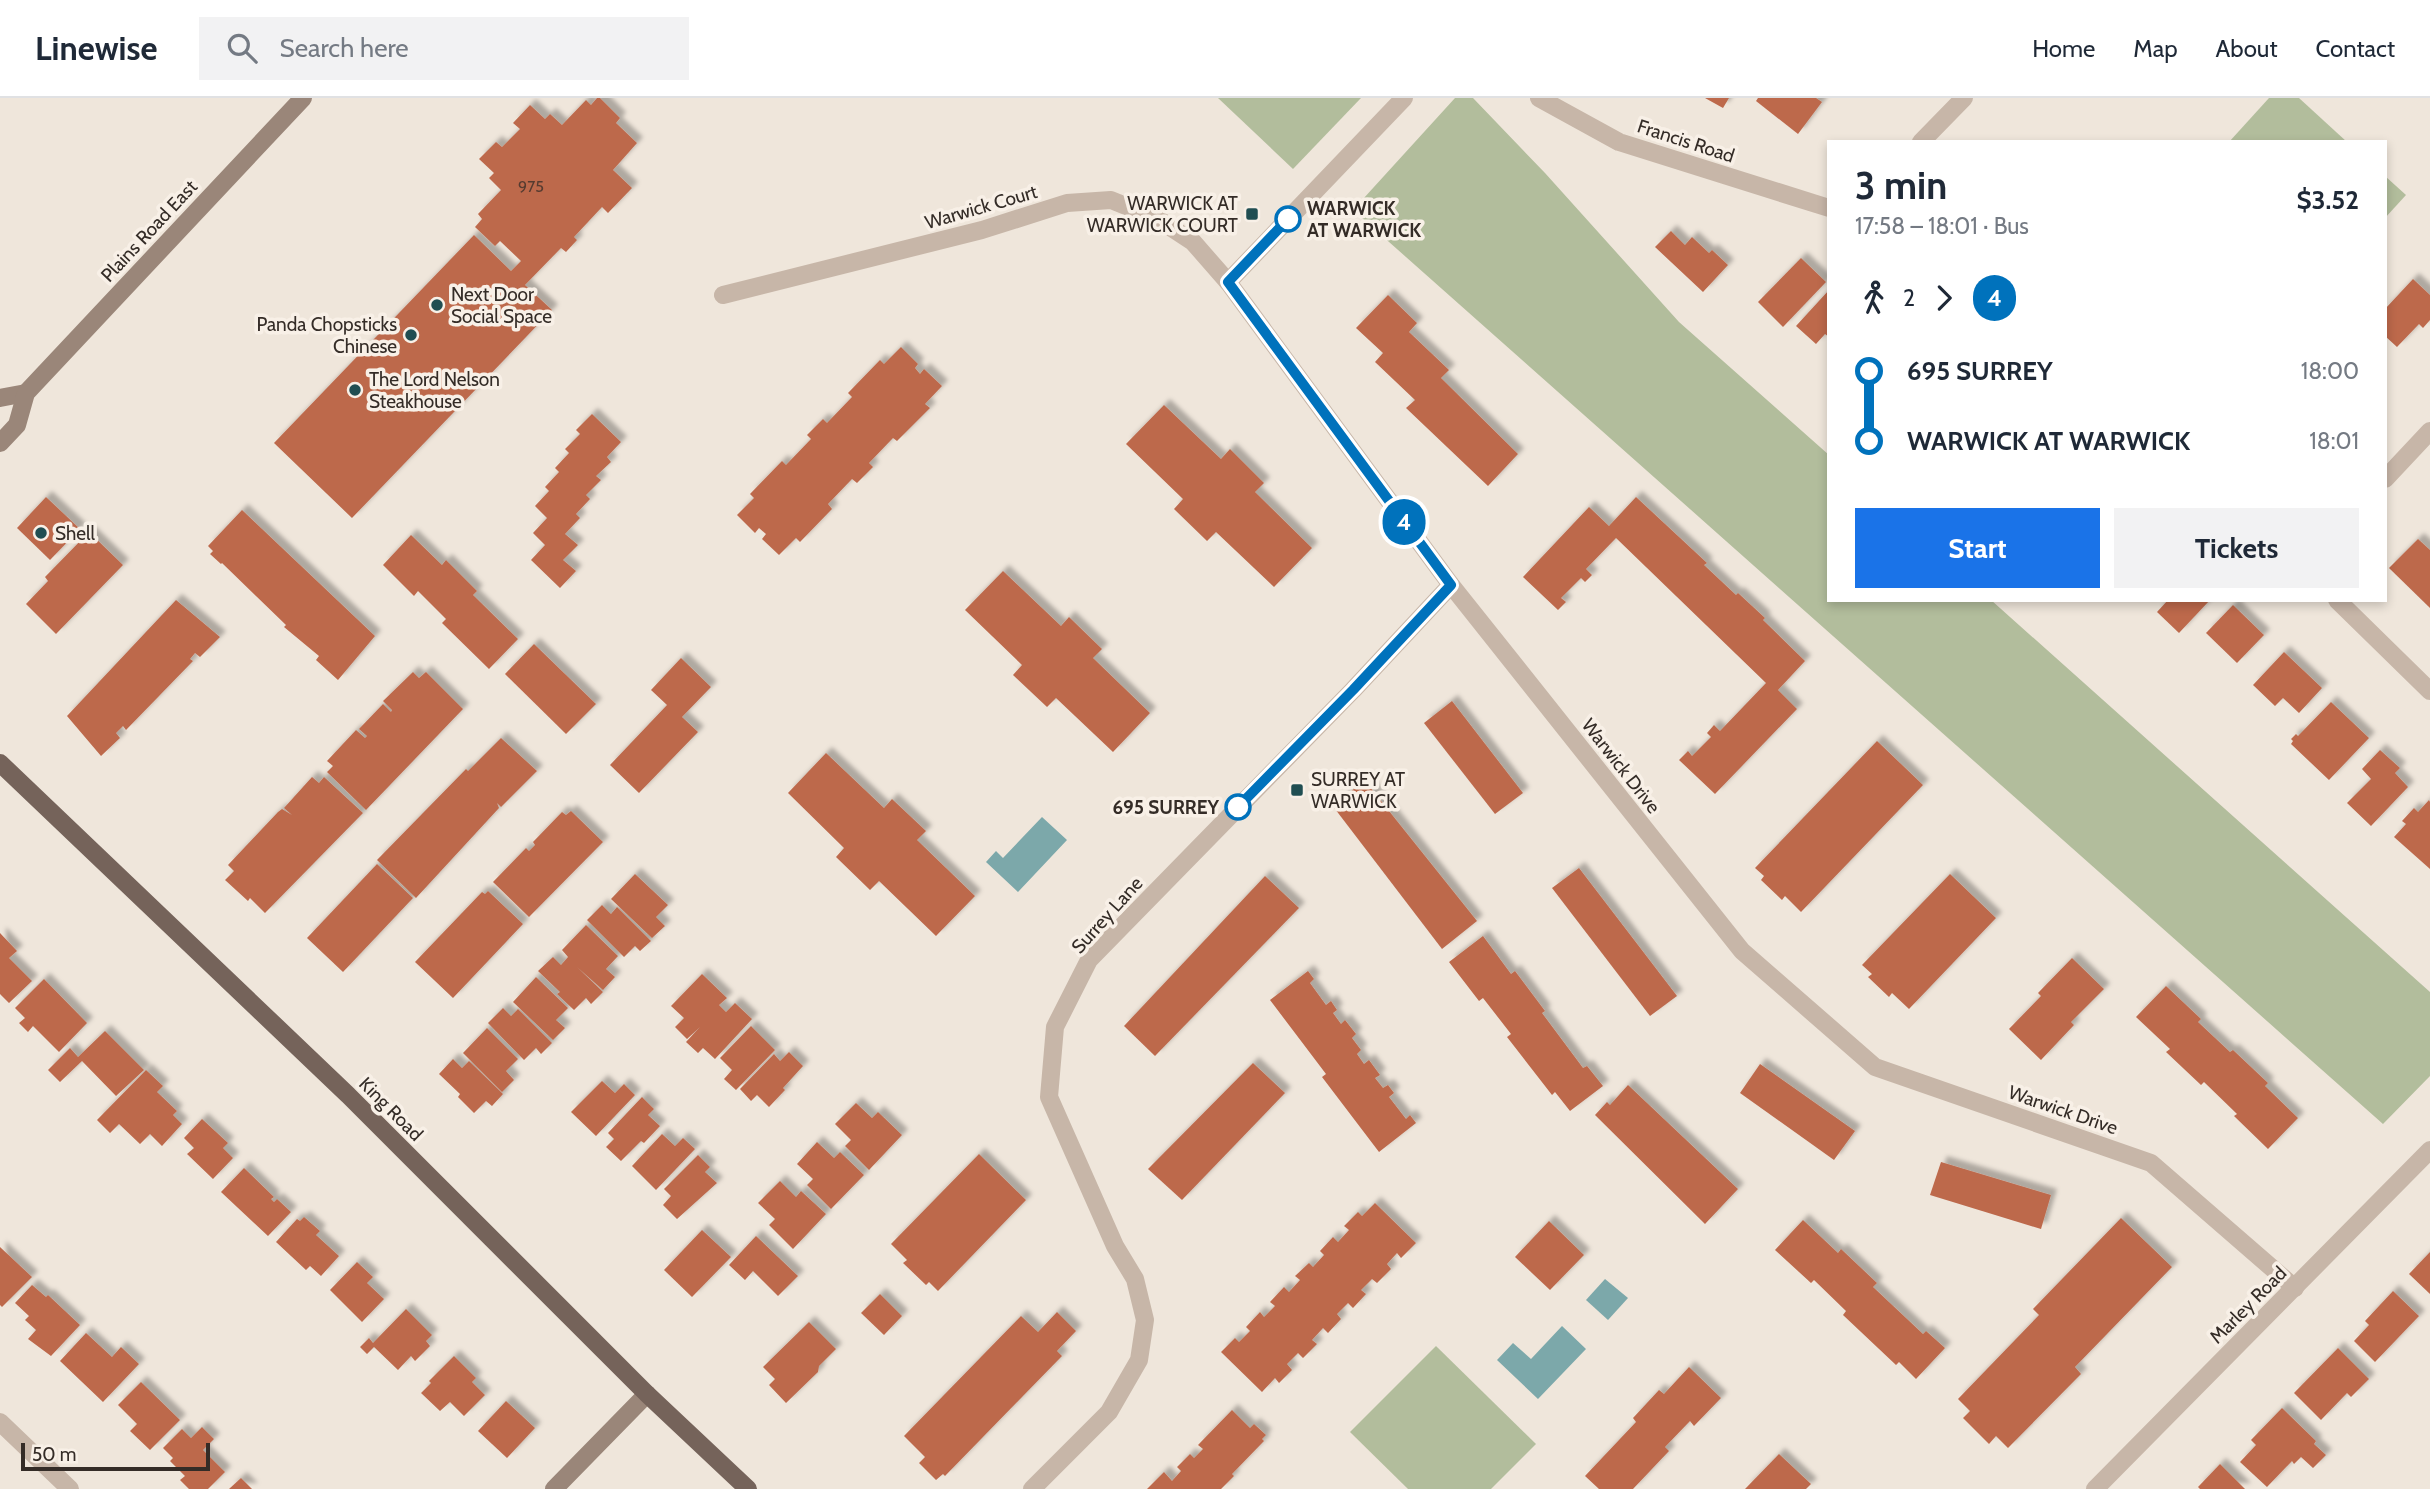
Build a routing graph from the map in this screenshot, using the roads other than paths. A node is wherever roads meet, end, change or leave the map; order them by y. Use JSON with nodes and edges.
{"nodes":[{"id":1,"x":303,"y":98,"type":"edge"},
{"id":2,"x":1404,"y":98,"type":"edge"},
{"id":3,"x":1539,"y":98,"type":"edge"},
{"id":4,"x":1965,"y":98,"type":"edge"},
{"id":5,"x":1923,"y":140,"type":"edge"},
{"id":6,"x":1827,"y":207,"type":"edge"},
{"id":7,"x":1228,"y":282,"type":"junction"},
{"id":8,"x":723,"y":295,"type":"dead end"},
{"id":9,"x":26,"y":393,"type":"junction"},
{"id":10,"x":0,"y":398,"type":"edge"},
{"id":11,"x":2430,"y":431,"type":"edge"},
{"id":12,"x":0,"y":443,"type":"edge"},
{"id":13,"x":2387,"y":477,"type":"edge"},
{"id":14,"x":1451,"y":585,"type":"junction"},
{"id":15,"x":2339,"y":602,"type":"edge"},
{"id":16,"x":2430,"y":691,"type":"edge"},
{"id":17,"x":0,"y":763,"type":"edge"},
{"id":18,"x":2430,"y":1150,"type":"edge"},
{"id":19,"x":2295,"y":1288,"type":"junction"},
{"id":20,"x":647,"y":1394,"type":"junction"},
{"id":21,"x":0,"y":1422,"type":"edge"},
{"id":22,"x":70,"y":1489,"type":"edge"},
{"id":23,"x":554,"y":1489,"type":"edge"},
{"id":24,"x":748,"y":1489,"type":"edge"},
{"id":25,"x":1032,"y":1489,"type":"edge"},
{"id":26,"x":2095,"y":1489,"type":"edge"}],
"edges":[{"from":1,"to":9,"type":"main road","name":"Plains Road East"},
{"from":2,"to":7,"type":"street"},
{"from":3,"to":6,"type":"street","name":"Francis Road"},
{"from":4,"to":5,"type":"street"},
{"from":7,"to":8,"type":"street","name":"Warwick Court"},
{"from":7,"to":14,"type":"street","name":"Warwick Drive"},
{"from":9,"to":10,"type":"main road"},
{"from":9,"to":12,"type":"main road","name":"Plains Road East"},
{"from":11,"to":13,"type":"street"},
{"from":14,"to":19,"type":"street","name":"Warwick Drive"},
{"from":14,"to":25,"type":"street","name":"Surrey Lane"},
{"from":15,"to":16,"type":"street"},
{"from":17,"to":20,"type":"main road","name":"King Road"},
{"from":18,"to":19,"type":"street","name":"Marley Road"},
{"from":19,"to":26,"type":"street","name":"Marley Road"},
{"from":20,"to":23,"type":"main road"},
{"from":20,"to":24,"type":"main road","name":"King Road"},
{"from":21,"to":22,"type":"street"}]}
